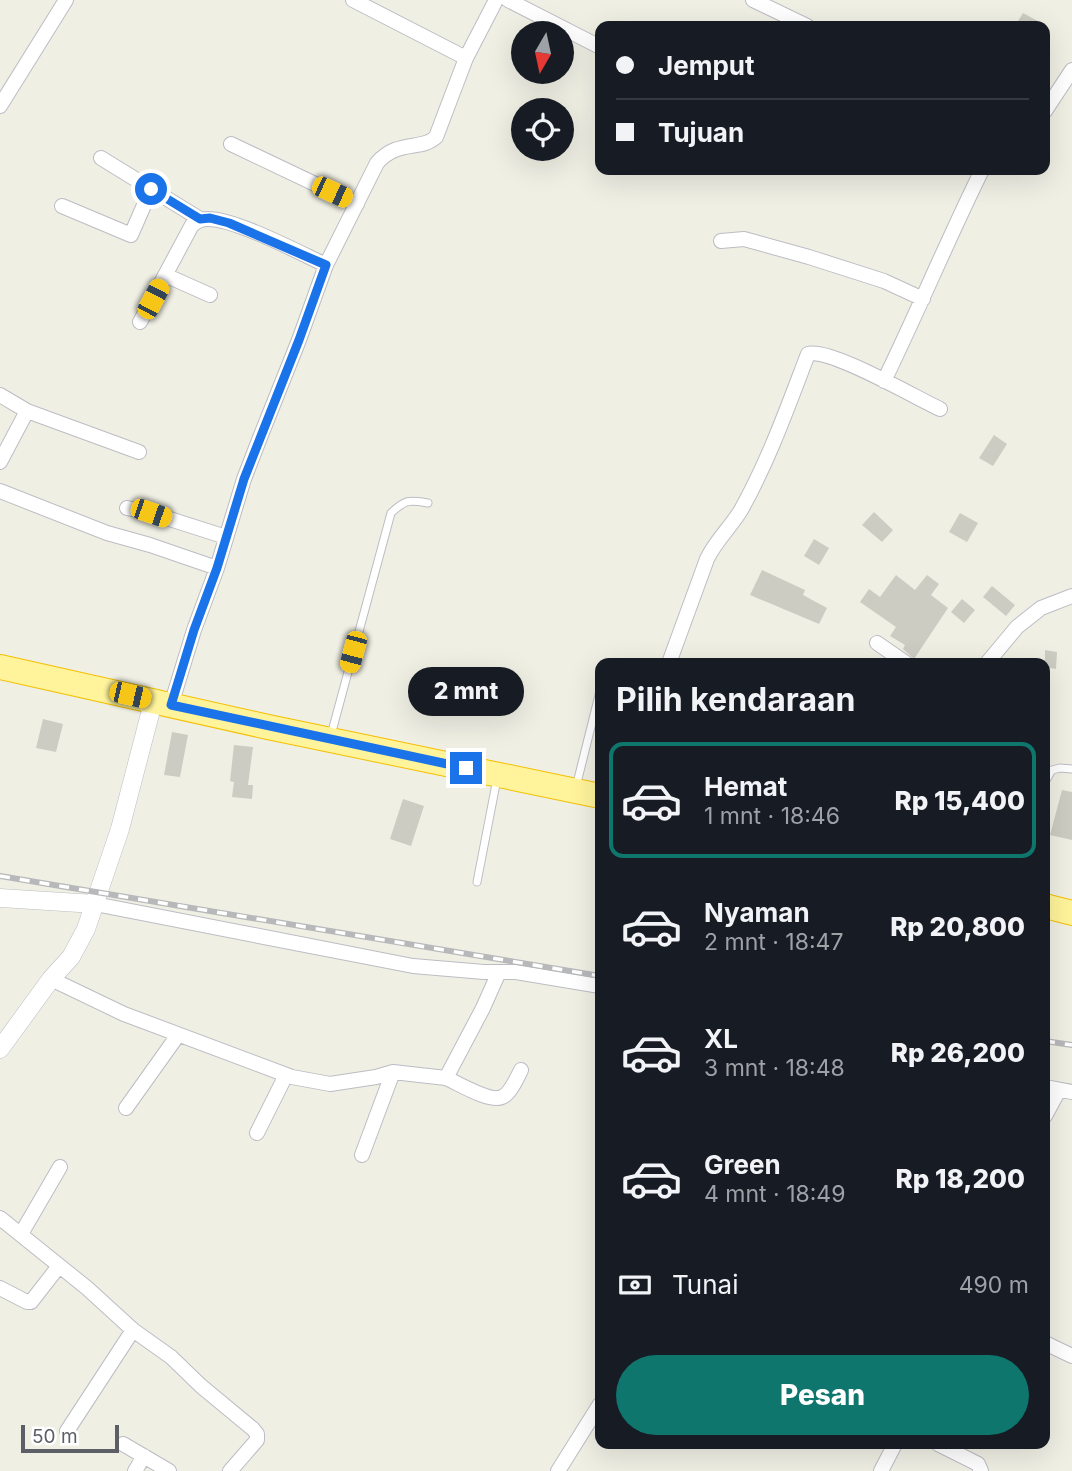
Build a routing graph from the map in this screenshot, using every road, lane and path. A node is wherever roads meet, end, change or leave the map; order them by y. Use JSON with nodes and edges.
{"nodes":[{"id":1,"x":66,"y":0,"type":"edge"},
{"id":2,"x":353,"y":0,"type":"edge"},
{"id":3,"x":496,"y":0,"type":"edge"},
{"id":4,"x":508,"y":0,"type":"edge"},
{"id":5,"x":752,"y":0,"type":"edge"},
{"id":6,"x":796,"y":21,"type":"edge"},
{"id":7,"x":595,"y":44,"type":"edge"},
{"id":8,"x":466,"y":58,"type":"junction"},
{"id":9,"x":1072,"y":70,"type":"edge"},
{"id":10,"x":1050,"y":103,"type":"edge"},
{"id":11,"x":0,"y":106,"type":"edge"},
{"id":12,"x":231,"y":144,"type":"dead end"},
{"id":13,"x":101,"y":158,"type":"dead end"},
{"id":14,"x":980,"y":175,"type":"edge"},
{"id":15,"x":151,"y":189,"type":"junction"},
{"id":16,"x":358,"y":204,"type":"junction"},
{"id":17,"x":62,"y":206,"type":"dead end"},
{"id":18,"x":200,"y":219,"type":"junction"},
{"id":19,"x":721,"y":241,"type":"dead end"},
{"id":20,"x":326,"y":265,"type":"junction"},
{"id":21,"x":165,"y":275,"type":"junction"},
{"id":22,"x":210,"y":295,"type":"dead end"},
{"id":23,"x":923,"y":299,"type":"junction"},
{"id":24,"x":140,"y":322,"type":"dead end"},
{"id":25,"x":884,"y":381,"type":"junction"},
{"id":26,"x":0,"y":395,"type":"edge"},
{"id":27,"x":940,"y":409,"type":"dead end"},
{"id":28,"x":27,"y":411,"type":"junction"},
{"id":29,"x":139,"y":452,"type":"dead end"},
{"id":30,"x":0,"y":462,"type":"edge"},
{"id":31,"x":0,"y":491,"type":"edge"},
{"id":32,"x":428,"y":503,"type":"dead end"},
{"id":33,"x":127,"y":508,"type":"dead end"},
{"id":34,"x":226,"y":537,"type":"junction"},
{"id":35,"x":217,"y":568,"type":"junction"},
{"id":36,"x":1072,"y":596,"type":"edge"},
{"id":37,"x":877,"y":643,"type":"dead end"},
{"id":38,"x":671,"y":658,"type":"edge"},
{"id":39,"x":899,"y":658,"type":"edge"},
{"id":40,"x":991,"y":658,"type":"edge"},
{"id":41,"x":0,"y":667,"type":"edge"},
{"id":42,"x":0,"y":680,"type":"edge"},
{"id":43,"x":161,"y":709,"type":"junction"},
{"id":44,"x":595,"y":711,"type":"edge"},
{"id":45,"x":330,"y":739,"type":"junction"},
{"id":46,"x":1072,"y":769,"type":"edge"},
{"id":47,"x":1050,"y":773,"type":"edge"},
{"id":48,"x":496,"y":784,"type":"junction"},
{"id":49,"x":575,"y":791,"type":"junction"},
{"id":50,"x":595,"y":795,"type":"edge"},
{"id":51,"x":595,"y":804,"type":"edge"},
{"id":52,"x":477,"y":882,"type":"dead end"},
{"id":53,"x":1050,"y":895,"type":"edge"},
{"id":54,"x":0,"y":898,"type":"edge"},
{"id":55,"x":1072,"y":900,"type":"edge"},
{"id":56,"x":95,"y":904,"type":"junction"},
{"id":57,"x":1050,"y":907,"type":"edge"},
{"id":58,"x":1072,"y":913,"type":"edge"},
{"id":59,"x":499,"y":972,"type":"junction"},
{"id":60,"x":51,"y":979,"type":"junction"},
{"id":61,"x":595,"y":985,"type":"edge"},
{"id":62,"x":178,"y":1035,"type":"junction"},
{"id":63,"x":0,"y":1049,"type":"edge"},
{"id":64,"x":521,"y":1070,"type":"dead end"},
{"id":65,"x":393,"y":1072,"type":"junction"},
{"id":66,"x":286,"y":1075,"type":"junction"},
{"id":67,"x":446,"y":1077,"type":"junction"},
{"id":68,"x":1059,"y":1090,"type":"edge"},
{"id":69,"x":1050,"y":1107,"type":"edge"},
{"id":70,"x":127,"y":1108,"type":"dead end"},
{"id":71,"x":257,"y":1133,"type":"dead end"},
{"id":72,"x":362,"y":1155,"type":"dead end"},
{"id":73,"x":60,"y":1167,"type":"dead end"},
{"id":74,"x":0,"y":1218,"type":"edge"},
{"id":75,"x":21,"y":1234,"type":"junction"},
{"id":76,"x":59,"y":1266,"type":"junction"},
{"id":77,"x":0,"y":1288,"type":"edge"},
{"id":78,"x":133,"y":1330,"type":"junction"},
{"id":79,"x":1050,"y":1345,"type":"edge"},
{"id":80,"x":1072,"y":1356,"type":"edge"},
{"id":81,"x":595,"y":1412,"type":"edge"},
{"id":82,"x":67,"y":1431,"type":"dead end"},
{"id":83,"x":124,"y":1444,"type":"dead end"},
{"id":84,"x":892,"y":1449,"type":"edge"},
{"id":85,"x":948,"y":1449,"type":"edge"},
{"id":86,"x":144,"y":1456,"type":"junction"},
{"id":87,"x":135,"y":1471,"type":"edge"},
{"id":88,"x":169,"y":1471,"type":"edge"},
{"id":89,"x":230,"y":1471,"type":"edge"},
{"id":90,"x":558,"y":1471,"type":"edge"},
{"id":91,"x":881,"y":1471,"type":"edge"},
{"id":92,"x":981,"y":1471,"type":"edge"}],
"edges":[{"from":1,"to":11,"type":"street"},
{"from":2,"to":8,"type":"street"},
{"from":3,"to":8,"type":"street"},
{"from":4,"to":7,"type":"street"},
{"from":5,"to":6,"type":"street"},
{"from":8,"to":16,"type":"street"},
{"from":9,"to":10,"type":"street"},
{"from":12,"to":16,"type":"street"},
{"from":13,"to":15,"type":"street"},
{"from":14,"to":23,"type":"street"},
{"from":15,"to":17,"type":"street"},
{"from":15,"to":18,"type":"street"},
{"from":16,"to":20,"type":"street"},
{"from":18,"to":20,"type":"street"},
{"from":18,"to":21,"type":"street"},
{"from":19,"to":23,"type":"street"},
{"from":20,"to":34,"type":"street"},
{"from":21,"to":22,"type":"street"},
{"from":21,"to":24,"type":"street"},
{"from":23,"to":25,"type":"street"},
{"from":25,"to":27,"type":"street"},
{"from":25,"to":38,"type":"street"},
{"from":26,"to":28,"type":"street"},
{"from":28,"to":29,"type":"street"},
{"from":28,"to":30,"type":"street"},
{"from":31,"to":35,"type":"street"},
{"from":32,"to":45,"type":"lane"},
{"from":33,"to":34,"type":"street"},
{"from":34,"to":35,"type":"street"},
{"from":35,"to":43,"type":"street"},
{"from":36,"to":40,"type":"street"},
{"from":37,"to":39,"type":"street"},
{"from":41,"to":43,"type":"highway"},
{"from":42,"to":43,"type":"highway"},
{"from":43,"to":45,"type":"highway"},
{"from":43,"to":48,"type":"highway"},
{"from":43,"to":56,"type":"street"},
{"from":44,"to":49,"type":"lane"},
{"from":45,"to":49,"type":"highway"},
{"from":46,"to":47,"type":"lane"},
{"from":48,"to":51,"type":"highway"},
{"from":48,"to":52,"type":"lane"},
{"from":49,"to":50,"type":"highway"},
{"from":53,"to":55,"type":"highway"},
{"from":54,"to":56,"type":"street"},
{"from":56,"to":59,"type":"street"},
{"from":56,"to":60,"type":"street"},
{"from":57,"to":58,"type":"highway"},
{"from":59,"to":61,"type":"street"},
{"from":59,"to":67,"type":"street"},
{"from":60,"to":62,"type":"street"},
{"from":60,"to":63,"type":"street"},
{"from":62,"to":66,"type":"street"},
{"from":62,"to":70,"type":"street"},
{"from":64,"to":67,"type":"street"},
{"from":65,"to":66,"type":"street"},
{"from":65,"to":67,"type":"street"},
{"from":65,"to":72,"type":"street"},
{"from":66,"to":71,"type":"street"},
{"from":68,"to":69,"type":"street"},
{"from":73,"to":75,"type":"street"},
{"from":74,"to":75,"type":"street"},
{"from":75,"to":76,"type":"street"},
{"from":76,"to":77,"type":"street"},
{"from":76,"to":78,"type":"street"},
{"from":78,"to":82,"type":"street"},
{"from":78,"to":89,"type":"street"},
{"from":79,"to":80,"type":"street"},
{"from":81,"to":90,"type":"street"},
{"from":83,"to":86,"type":"street"},
{"from":84,"to":91,"type":"street"},
{"from":85,"to":92,"type":"street"},
{"from":86,"to":87,"type":"street"},
{"from":86,"to":88,"type":"street"}]}
